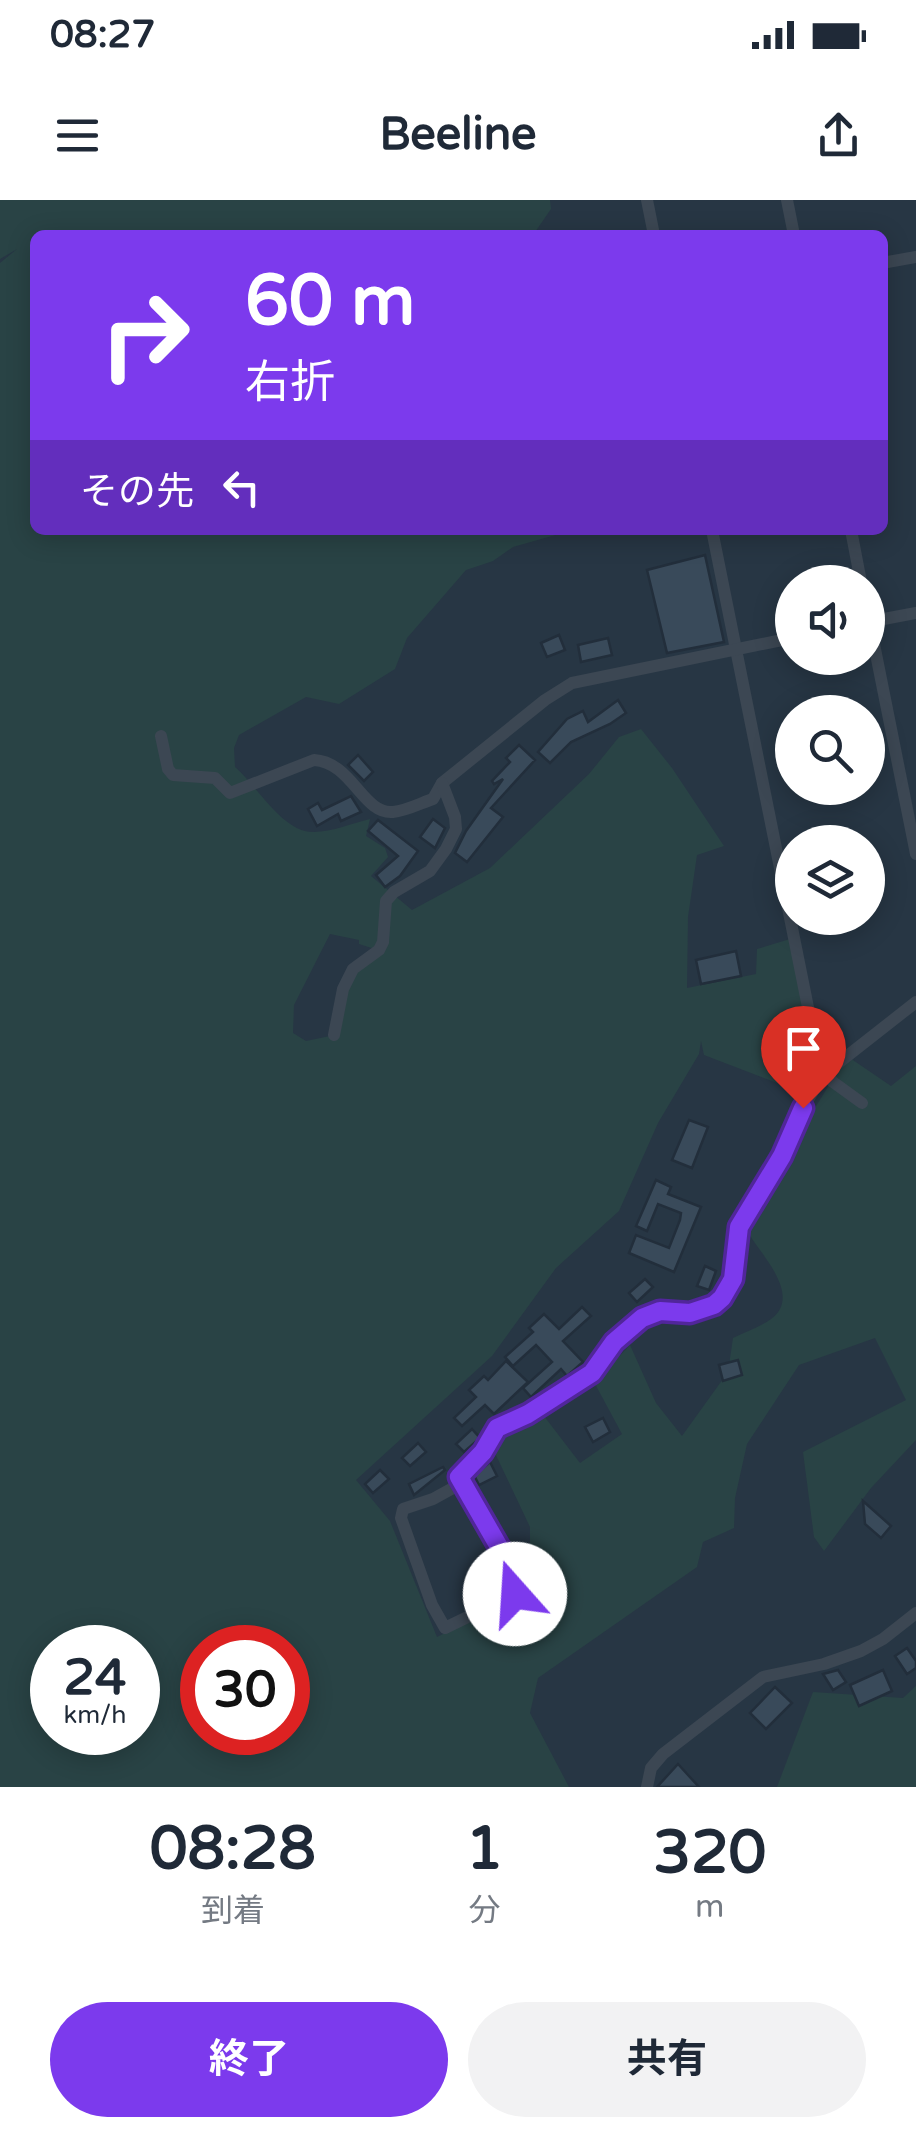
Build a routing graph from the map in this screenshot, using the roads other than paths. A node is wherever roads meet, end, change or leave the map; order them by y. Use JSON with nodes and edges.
{"nodes":[{"id":1,"x":647,"y":200,"type":"edge"},
{"id":2,"x":787,"y":200,"type":"edge"},
{"id":3,"x":653,"y":230,"type":"edge"},
{"id":4,"x":793,"y":230,"type":"edge"},
{"id":5,"x":916,"y":257,"type":"edge"},
{"id":6,"x":888,"y":262,"type":"edge"},
{"id":7,"x":713,"y":535,"type":"edge"},
{"id":8,"x":852,"y":535,"type":"edge"},
{"id":9,"x":858,"y":565,"type":"edge"},
{"id":10,"x":916,"y":613,"type":"edge"},
{"id":11,"x":885,"y":617,"type":"edge"},
{"id":12,"x":775,"y":642,"type":"edge"},
{"id":13,"x":735,"y":650,"type":"junction"},
{"id":14,"x":879,"y":675,"type":"edge"},
{"id":15,"x":161,"y":736,"type":"dead end"},
{"id":16,"x":442,"y":784,"type":"junction"},
{"id":17,"x":916,"y":854,"type":"edge"},
{"id":18,"x":916,"y":1002,"type":"edge"},
{"id":19,"x":334,"y":1036,"type":"dead end"},
{"id":20,"x":825,"y":1074,"type":"junction"},
{"id":21,"x":862,"y":1103,"type":"dead end"},
{"id":22,"x":462,"y":1483,"type":"junction"},
{"id":23,"x":916,"y":1613,"type":"edge"},
{"id":24,"x":647,"y":1787,"type":"edge"}],
"edges":[{"from":1,"to":3,"type":"street"},
{"from":2,"to":4,"type":"street"},
{"from":5,"to":6,"type":"street"},
{"from":7,"to":13,"type":"street"},
{"from":8,"to":9,"type":"street"},
{"from":10,"to":11,"type":"street"},
{"from":12,"to":13,"type":"street"},
{"from":13,"to":16,"type":"street"},
{"from":13,"to":20,"type":"street"},
{"from":14,"to":17,"type":"street"},
{"from":15,"to":16,"type":"street"},
{"from":16,"to":19,"type":"street"},
{"from":18,"to":20,"type":"street"},
{"from":20,"to":21,"type":"street"},
{"from":20,"to":22,"type":"street"},
{"from":22,"to":22,"type":"street"},
{"from":23,"to":24,"type":"street"}]}
